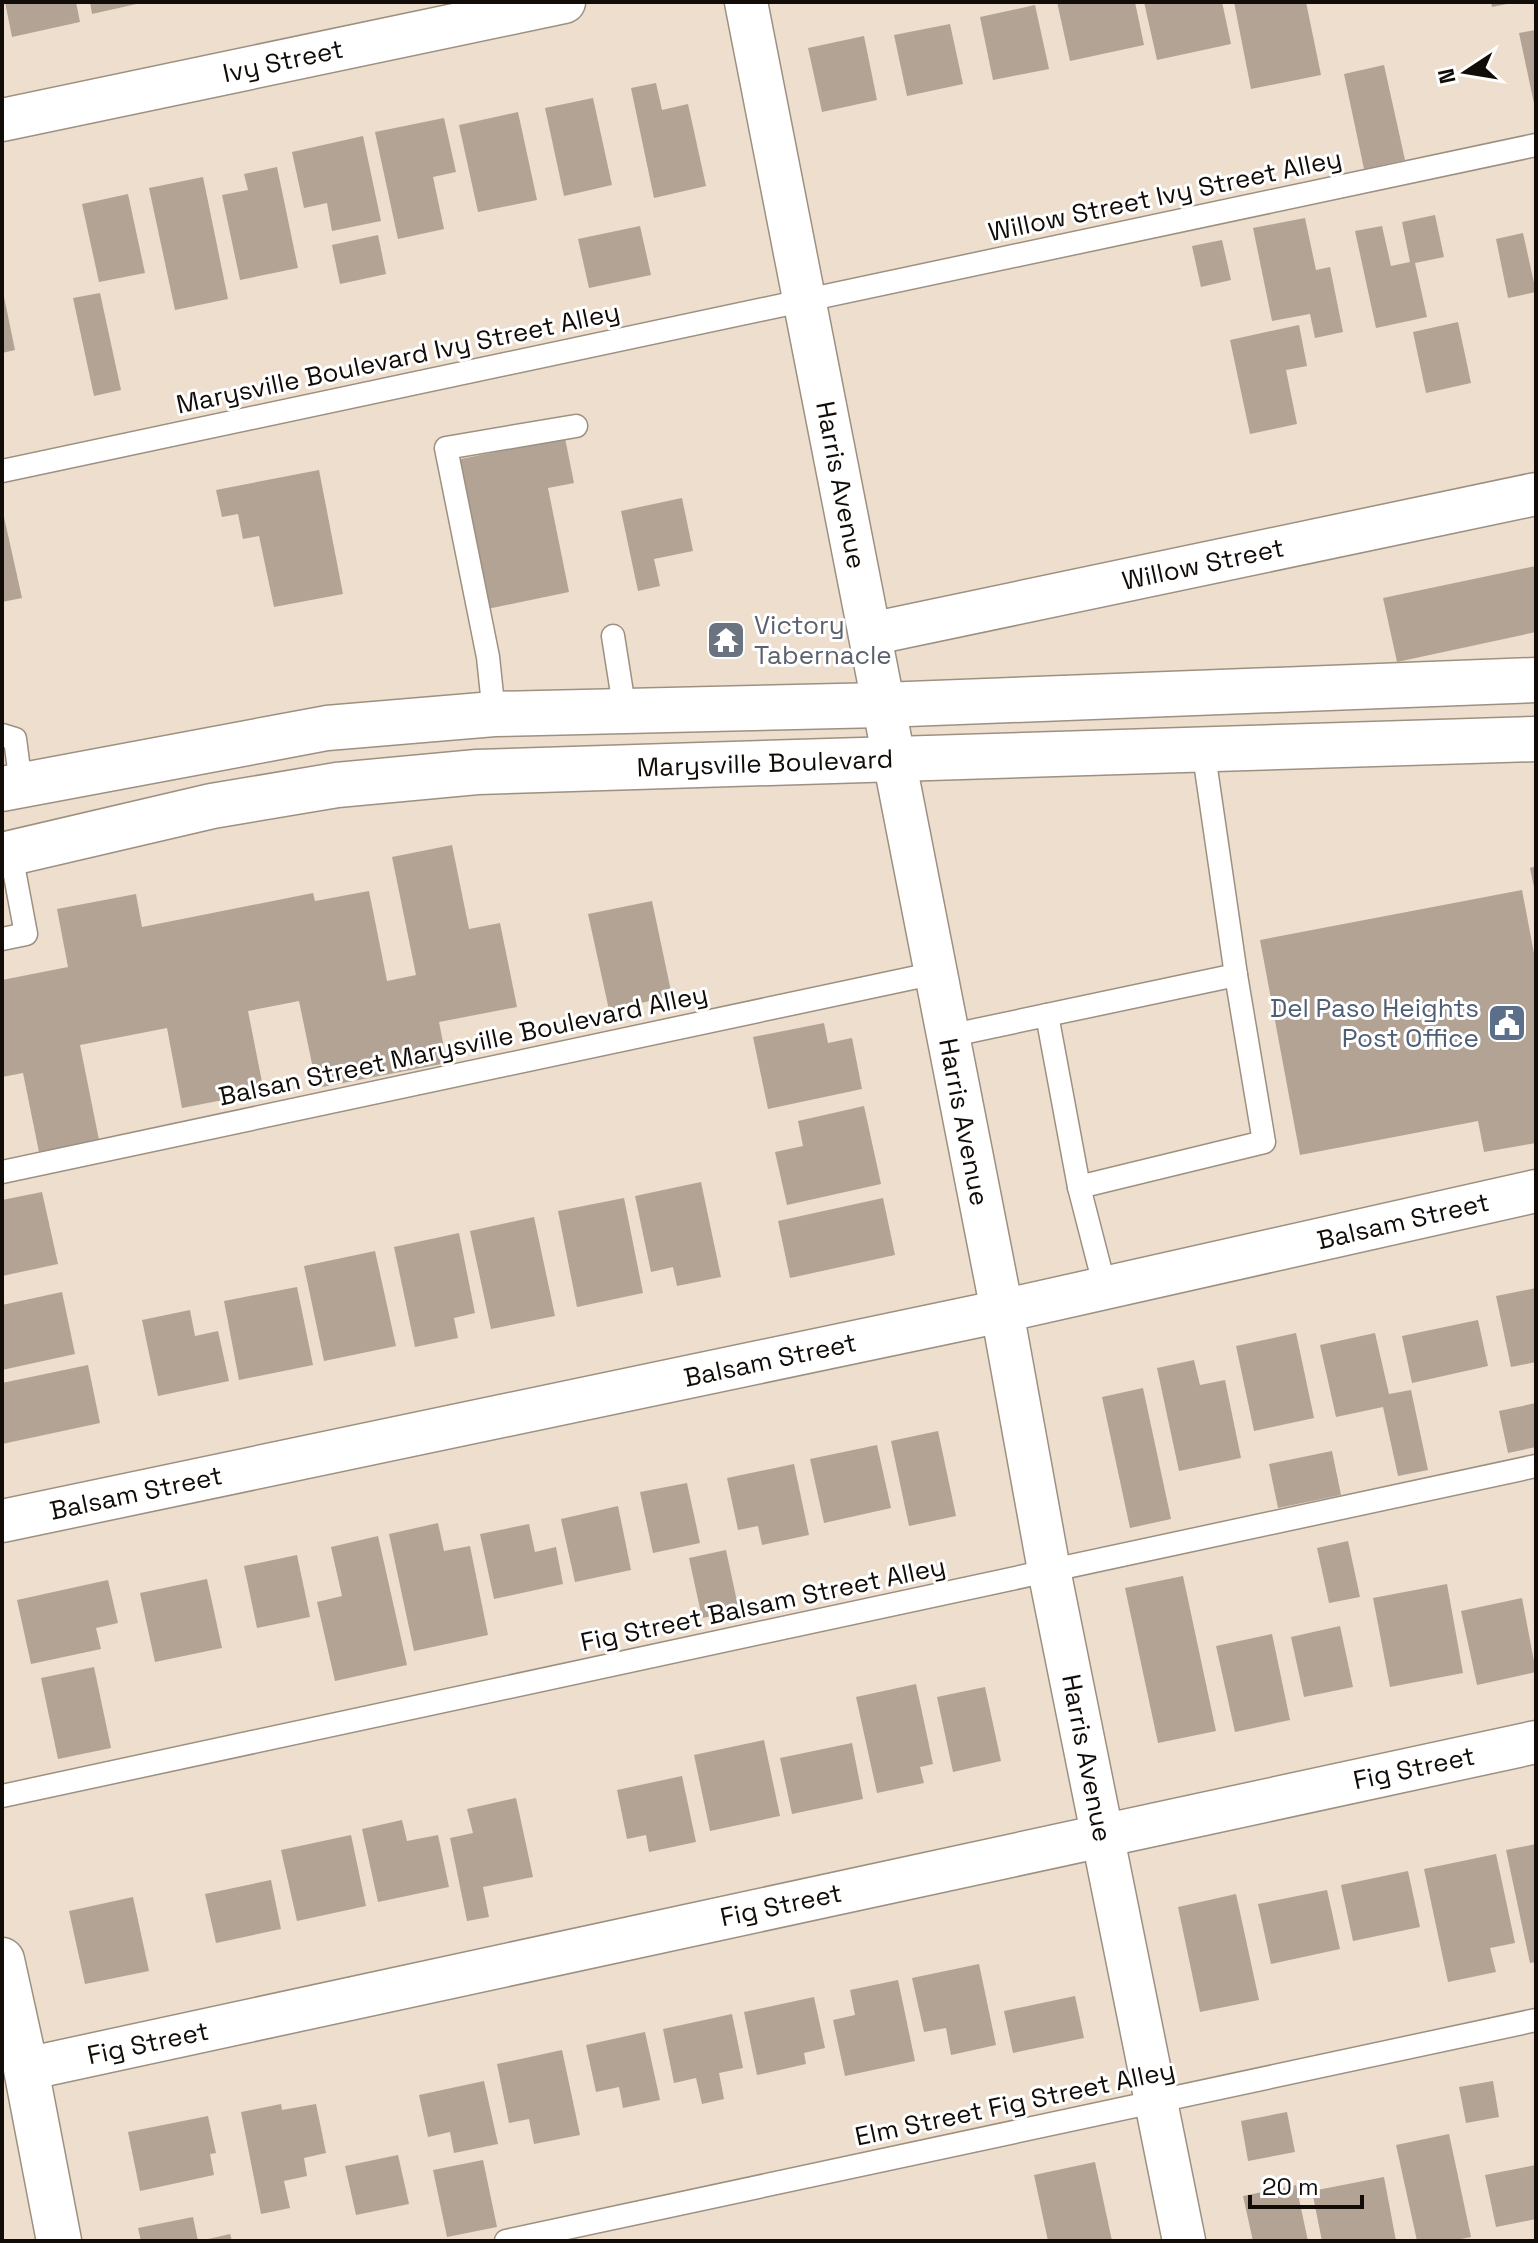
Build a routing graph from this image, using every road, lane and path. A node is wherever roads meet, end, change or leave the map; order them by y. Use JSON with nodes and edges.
{"nodes":[{"id":1,"x":564,"y":2,"type":"edge"},
{"id":2,"x":746,"y":2,"type":"edge"},
{"id":3,"x":2,"y":120,"type":"edge"},
{"id":4,"x":1536,"y":145,"type":"edge"},
{"id":5,"x":805,"y":300,"type":"junction"},
{"id":6,"x":576,"y":426,"type":"dead end"},
{"id":7,"x":2,"y":471,"type":"edge"},
{"id":8,"x":1536,"y":494,"type":"edge"},
{"id":9,"x":870,"y":634,"type":"junction"},
{"id":10,"x":613,"y":636,"type":"dead end"},
{"id":11,"x":1536,"y":680,"type":"edge"},
{"id":12,"x":1388,"y":685,"type":"junction"},
{"id":13,"x":882,"y":705,"type":"junction"},
{"id":14,"x":625,"y":712,"type":"junction"},
{"id":15,"x":494,"y":714,"type":"junction"},
{"id":16,"x":2,"y":735,"type":"edge"},
{"id":17,"x":1536,"y":739,"type":"edge"},
{"id":18,"x":1203,"y":748,"type":"junction"},
{"id":19,"x":893,"y":760,"type":"junction"},
{"id":20,"x":11,"y":787,"type":"edge"},
{"id":21,"x":6,"y":855,"type":"edge"},
{"id":22,"x":2,"y":939,"type":"edge"},
{"id":23,"x":936,"y":973,"type":"junction"},
{"id":24,"x":1236,"y":975,"type":"junction"},
{"id":25,"x":1047,"y":1015,"type":"junction"},
{"id":26,"x":948,"y":1036,"type":"junction"},
{"id":27,"x":2,"y":1172,"type":"edge"},
{"id":28,"x":1079,"y":1187,"type":"junction"},
{"id":29,"x":1536,"y":1191,"type":"edge"},
{"id":30,"x":1105,"y":1288,"type":"junction"},
{"id":31,"x":1002,"y":1311,"type":"junction"},
{"id":32,"x":1536,"y":1466,"type":"edge"},
{"id":33,"x":2,"y":1521,"type":"edge"},
{"id":34,"x":1049,"y":1570,"type":"junction"},
{"id":35,"x":1536,"y":1742,"type":"edge"},
{"id":36,"x":2,"y":1796,"type":"edge"},
{"id":37,"x":1102,"y":1835,"type":"junction"},
{"id":38,"x":2,"y":1960,"type":"edge"},
{"id":39,"x":1536,"y":2020,"type":"edge"},
{"id":40,"x":26,"y":2069,"type":"junction"},
{"id":41,"x":1156,"y":2102,"type":"junction"},
{"id":42,"x":59,"y":2241,"type":"edge"},
{"id":43,"x":506,"y":2241,"type":"edge"},
{"id":44,"x":1184,"y":2241,"type":"edge"}],
"edges":[{"from":1,"to":3,"type":"street","name":"Ivy Street"},
{"from":2,"to":5,"type":"street","name":"Harris Avenue"},
{"from":4,"to":5,"type":"lane","name":"Willow Street Ivy Street Alley"},
{"from":5,"to":7,"type":"lane","name":"Marysville Boulevard Ivy Street Alley"},
{"from":5,"to":9,"type":"street","name":"Harris Avenue"},
{"from":6,"to":15,"type":"lane"},
{"from":8,"to":9,"type":"street","name":"Willow Street"},
{"from":9,"to":13,"type":"street","name":"Harris Avenue"},
{"from":10,"to":14,"type":"lane"},
{"from":11,"to":12,"type":"main road","name":"Marysville Boulevard"},
{"from":12,"to":13,"type":"main road","name":"Marysville Boulevard"},
{"from":12,"to":18,"type":"main road"},
{"from":13,"to":14,"type":"main road","name":"Marysville Boulevard"},
{"from":13,"to":19,"type":"street","name":"Harris Avenue"},
{"from":14,"to":15,"type":"main road","name":"Marysville Boulevard"},
{"from":15,"to":20,"type":"main road","name":"Marysville Boulevard"},
{"from":16,"to":20,"type":"lane"},
{"from":17,"to":18,"type":"main road","name":"Marysville Boulevard"},
{"from":18,"to":19,"type":"main road","name":"Marysville Boulevard"},
{"from":18,"to":24,"type":"lane"},
{"from":19,"to":21,"type":"main road","name":"Marysville Boulevard"},
{"from":19,"to":23,"type":"street","name":"Harris Avenue"},
{"from":21,"to":22,"type":"lane"},
{"from":23,"to":26,"type":"street","name":"Harris Avenue"},
{"from":23,"to":27,"type":"lane","name":"Balsan Street Marysville Boulevard Alley"},
{"from":24,"to":25,"type":"lane"},
{"from":24,"to":28,"type":"lane"},
{"from":25,"to":26,"type":"lane"},
{"from":25,"to":28,"type":"lane"},
{"from":26,"to":31,"type":"street","name":"Harris Avenue"},
{"from":28,"to":30,"type":"lane"},
{"from":29,"to":30,"type":"street","name":"Balsam Street"},
{"from":30,"to":31,"type":"street","name":"Balsam Street"},
{"from":31,"to":33,"type":"street","name":"Balsam Street"},
{"from":31,"to":34,"type":"street","name":"Harris Avenue"},
{"from":32,"to":34,"type":"lane","name":"Fig Street Balsam Street Alley"},
{"from":34,"to":36,"type":"lane","name":"Fig Street Balsam Street Alley"},
{"from":34,"to":37,"type":"street","name":"Harris Avenue"},
{"from":35,"to":37,"type":"street","name":"Fig Street"},
{"from":37,"to":40,"type":"street","name":"Fig Street"},
{"from":37,"to":41,"type":"street","name":"Harris Avenue"},
{"from":38,"to":40,"type":"main road"},
{"from":39,"to":41,"type":"lane","name":"Elm Street Fig Street Alley"},
{"from":40,"to":42,"type":"main road"},
{"from":41,"to":43,"type":"lane","name":"Elm Street Fig Street Alley"},
{"from":41,"to":44,"type":"street","name":"Harris Avenue"}]}
